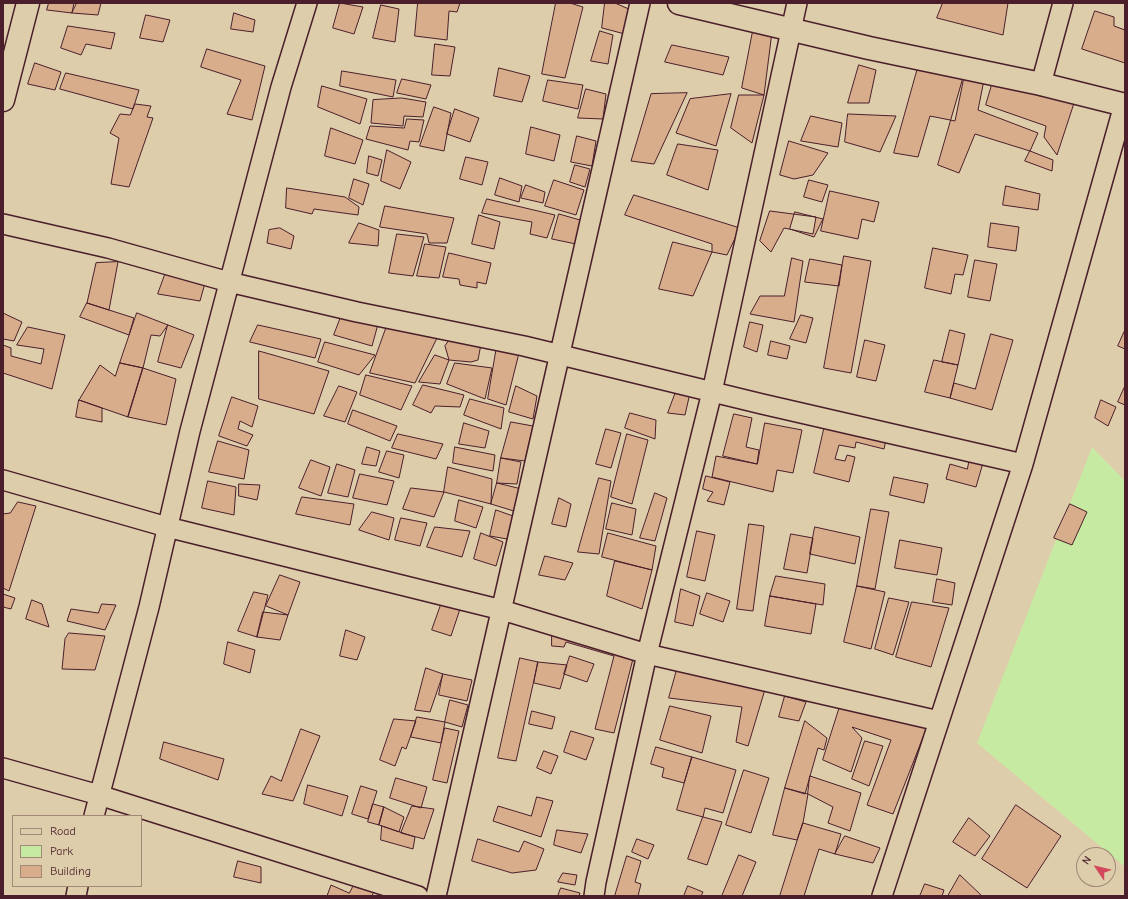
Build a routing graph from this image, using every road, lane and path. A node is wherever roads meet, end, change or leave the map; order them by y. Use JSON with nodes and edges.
{"nodes":[{"id":1,"x":28,"y":3,"type":"edge"},
{"id":2,"x":307,"y":3,"type":"edge"},
{"id":3,"x":640,"y":3,"type":"edge"},
{"id":4,"x":679,"y":3,"type":"edge"},
{"id":5,"x":797,"y":3,"type":"edge"},
{"id":6,"x":1063,"y":3,"type":"edge"},
{"id":7,"x":791,"y":30,"type":"junction"},
{"id":8,"x":1041,"y":84,"type":"junction"},
{"id":9,"x":3,"y":100,"type":"edge"},
{"id":10,"x":1125,"y":105,"type":"edge"},
{"id":11,"x":3,"y":224,"type":"edge"},
{"id":12,"x":228,"y":282,"type":"junction"},
{"id":13,"x":561,"y":355,"type":"junction"},
{"id":14,"x":712,"y":392,"type":"junction"},
{"id":15,"x":1023,"y":464,"type":"junction"},
{"id":16,"x":3,"y":480,"type":"edge"},
{"id":17,"x":168,"y":527,"type":"junction"},
{"id":18,"x":502,"y":610,"type":"junction"},
{"id":19,"x":647,"y":654,"type":"junction"},
{"id":20,"x":939,"y":721,"type":"junction"},
{"id":21,"x":3,"y":768,"type":"edge"},
{"id":22,"x":99,"y":795,"type":"junction"},
{"id":23,"x":94,"y":815,"type":"edge"},
{"id":24,"x":418,"y":896,"type":"edge"},
{"id":25,"x":436,"y":896,"type":"edge"},
{"id":26,"x":594,"y":896,"type":"edge"},
{"id":27,"x":882,"y":896,"type":"edge"}],
"edges":[{"from":1,"to":9,"type":"street"},
{"from":2,"to":12,"type":"street"},
{"from":3,"to":13,"type":"street"},
{"from":4,"to":7,"type":"street"},
{"from":5,"to":7,"type":"street"},
{"from":6,"to":8,"type":"street"},
{"from":7,"to":8,"type":"street"},
{"from":7,"to":14,"type":"street"},
{"from":8,"to":10,"type":"street"},
{"from":10,"to":15,"type":"street"},
{"from":11,"to":12,"type":"street"},
{"from":12,"to":13,"type":"street"},
{"from":12,"to":17,"type":"street"},
{"from":13,"to":14,"type":"street"},
{"from":13,"to":18,"type":"street"},
{"from":14,"to":15,"type":"street"},
{"from":14,"to":19,"type":"street"},
{"from":15,"to":20,"type":"street"},
{"from":16,"to":17,"type":"street"},
{"from":17,"to":18,"type":"street"},
{"from":17,"to":22,"type":"street"},
{"from":18,"to":19,"type":"street"},
{"from":18,"to":25,"type":"street"},
{"from":19,"to":20,"type":"street"},
{"from":19,"to":26,"type":"street"},
{"from":20,"to":27,"type":"street"},
{"from":21,"to":22,"type":"street"},
{"from":22,"to":23,"type":"street"},
{"from":22,"to":24,"type":"street"}]}
